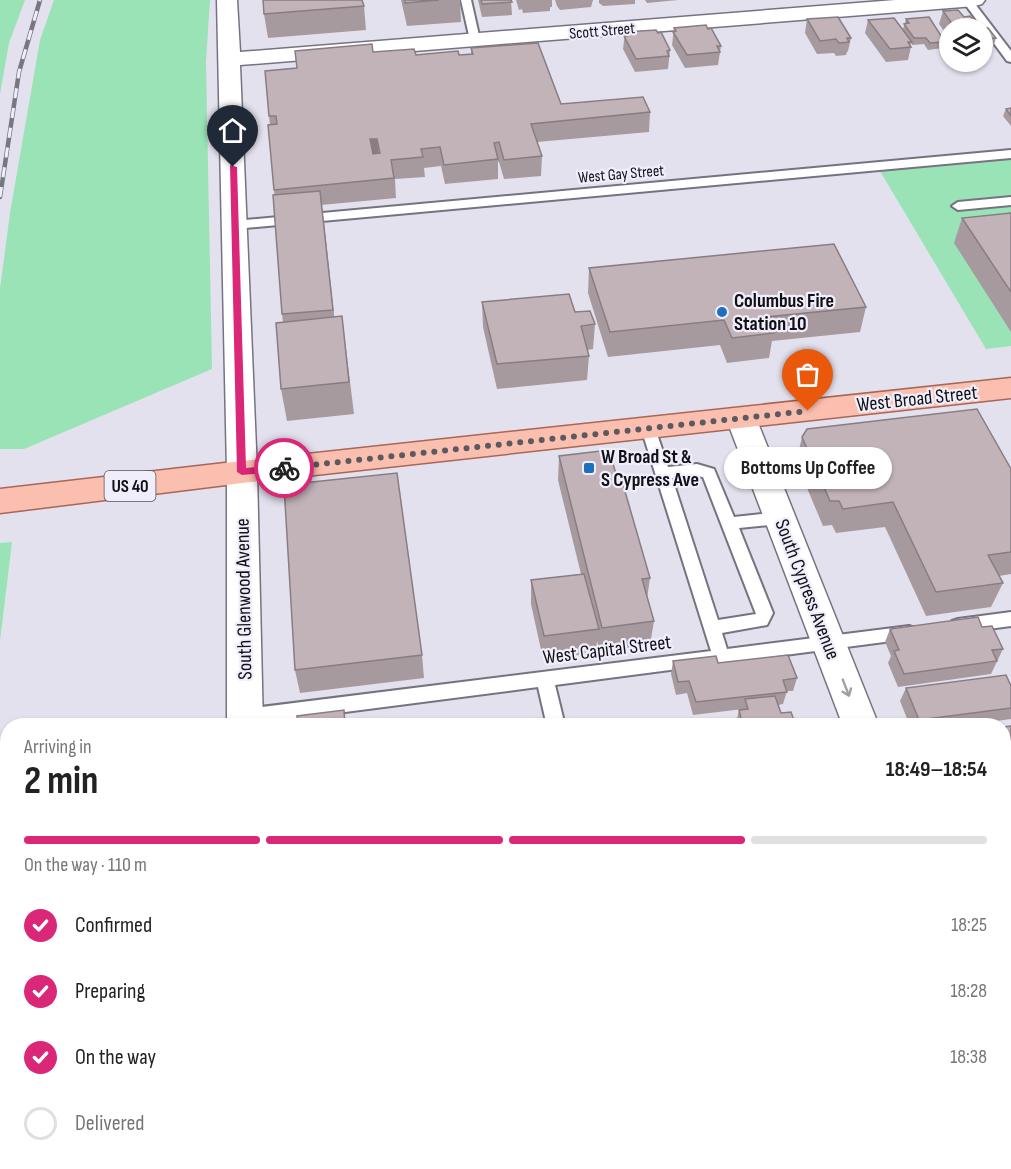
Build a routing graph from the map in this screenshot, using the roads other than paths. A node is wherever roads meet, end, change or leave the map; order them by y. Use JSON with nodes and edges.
{"nodes":[{"id":1,"x":227,"y":0,"type":"edge"},
{"id":2,"x":466,"y":0,"type":"edge"},
{"id":3,"x":967,"y":0,"type":"edge"},
{"id":4,"x":975,"y":0,"type":"edge"},
{"id":5,"x":475,"y":40,"type":"junction"},
{"id":6,"x":1011,"y":58,"type":"edge"},
{"id":7,"x":230,"y":59,"type":"junction"},
{"id":8,"x":1011,"y":154,"type":"edge"},
{"id":9,"x":1011,"y":201,"type":"edge"},
{"id":10,"x":957,"y":206,"type":"dead end"},
{"id":11,"x":234,"y":225,"type":"junction"},
{"id":12,"x":1010,"y":389,"type":"edge"},
{"id":13,"x":741,"y":418,"type":"junction"},
{"id":14,"x":648,"y":428,"type":"junction"},
{"id":15,"x":242,"y":472,"type":"junction"},
{"id":16,"x":662,"y":473,"type":"junction"},
{"id":17,"x":0,"y":501,"type":"edge"},
{"id":18,"x":780,"y":518,"type":"junction"},
{"id":19,"x":731,"y":523,"type":"junction"},
{"id":20,"x":1011,"y":619,"type":"edge"},
{"id":21,"x":711,"y":628,"type":"junction"},
{"id":22,"x":829,"y":643,"type":"junction"},
{"id":23,"x":721,"y":657,"type":"junction"},
{"id":24,"x":545,"y":679,"type":"junction"},
{"id":25,"x":245,"y":718,"type":"edge"},
{"id":26,"x":273,"y":718,"type":"edge"},
{"id":27,"x":554,"y":718,"type":"edge"},
{"id":28,"x":858,"y":718,"type":"edge"}],
"edges":[{"from":1,"to":7,"type":"street","name":"South Glenwood Avenue"},
{"from":2,"to":5,"type":"lane"},
{"from":3,"to":4,"type":"street","name":"Scott Street"},
{"from":3,"to":5,"type":"street","name":"Scott Street"},
{"from":3,"to":6,"type":"lane"},
{"from":5,"to":7,"type":"street","name":"Scott Street"},
{"from":7,"to":11,"type":"street","name":"South Glenwood Avenue"},
{"from":8,"to":11,"type":"lane","name":"West Gay Street"},
{"from":9,"to":10,"type":"lane"},
{"from":11,"to":15,"type":"street","name":"South Glenwood Avenue"},
{"from":12,"to":13,"type":"main road","name":"West Broad Street","number":"US 40"},
{"from":13,"to":14,"type":"main road","name":"West Broad Street","number":"US 40"},
{"from":13,"to":18,"type":"street","name":"South Cypress Avenue"},
{"from":14,"to":15,"type":"main road","name":"West Broad Street","number":"US 40"},
{"from":14,"to":16,"type":"lane"},
{"from":15,"to":17,"type":"main road","name":"West Broad Street","number":"US 40"},
{"from":15,"to":25,"type":"street","name":"South Glenwood Avenue"},
{"from":16,"to":19,"type":"lane"},
{"from":16,"to":21,"type":"lane"},
{"from":18,"to":19,"type":"lane"},
{"from":18,"to":22,"type":"street","name":"South Cypress Avenue"},
{"from":19,"to":21,"type":"lane"},
{"from":20,"to":22,"type":"lane","name":"West Capital Street"},
{"from":21,"to":23,"type":"lane"},
{"from":22,"to":23,"type":"lane","name":"West Capital Street"},
{"from":22,"to":28,"type":"street","name":"South Cypress Avenue","one_way":true},
{"from":23,"to":24,"type":"lane","name":"West Capital Street"},
{"from":24,"to":26,"type":"lane","name":"West Capital Street"},
{"from":24,"to":27,"type":"lane"}]}
